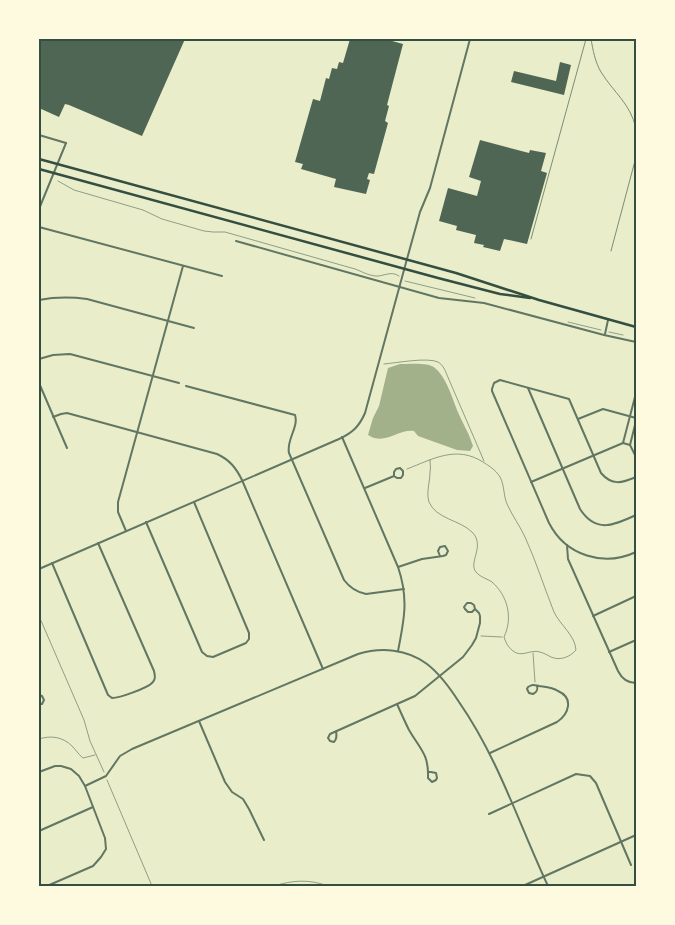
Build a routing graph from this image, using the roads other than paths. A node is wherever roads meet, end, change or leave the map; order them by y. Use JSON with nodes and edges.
{"nodes":[{"id":1,"x":470,"y":39,"type":"edge"},
{"id":2,"x":39,"y":135,"type":"edge"},
{"id":3,"x":39,"y":159,"type":"edge"},
{"id":4,"x":57,"y":164,"type":"junction"},
{"id":5,"x":39,"y":169,"type":"edge"},
{"id":6,"x":53,"y":173,"type":"junction"},
{"id":7,"x":39,"y":209,"type":"edge"},
{"id":8,"x":39,"y":227,"type":"edge"},
{"id":9,"x":236,"y":241,"type":"dead end"},
{"id":10,"x":407,"y":259,"type":"junction"},
{"id":11,"x":183,"y":266,"type":"junction"},
{"id":12,"x":404,"y":269,"type":"junction"},
{"id":13,"x":222,"y":276,"type":"dead end"},
{"id":14,"x":399,"y":287,"type":"junction"},
{"id":15,"x":39,"y":300,"type":"edge"},
{"id":16,"x":539,"y":300,"type":"junction"},
{"id":17,"x":168,"y":320,"type":"junction"},
{"id":18,"x":608,"y":320,"type":"junction"},
{"id":19,"x":636,"y":327,"type":"edge"},
{"id":20,"x":194,"y":328,"type":"dead end"},
{"id":21,"x":604,"y":335,"type":"junction"},
{"id":22,"x":636,"y":342,"type":"edge"},
{"id":23,"x":39,"y":359,"type":"edge"},
{"id":24,"x":153,"y":376,"type":"junction"},
{"id":25,"x":39,"y":383,"type":"edge"},
{"id":26,"x":179,"y":383,"type":"dead end"},
{"id":27,"x":186,"y":386,"type":"dead end"},
{"id":28,"x":528,"y":388,"type":"junction"},
{"id":29,"x":636,"y":392,"type":"edge"},
{"id":30,"x":630,"y":416,"type":"junction"},
{"id":31,"x":53,"y":417,"type":"junction"},
{"id":32,"x":636,"y":418,"type":"edge"},
{"id":33,"x":578,"y":419,"type":"junction"},
{"id":34,"x":636,"y":421,"type":"edge"},
{"id":35,"x":137,"y":433,"type":"junction"},
{"id":36,"x":342,"y":437,"type":"junction"},
{"id":37,"x":623,"y":443,"type":"junction"},
{"id":38,"x":630,"y":445,"type":"junction"},
{"id":39,"x":67,"y":448,"type":"dead end"},
{"id":40,"x":593,"y":455,"type":"junction"},
{"id":41,"x":636,"y":458,"type":"edge"},
{"id":42,"x":292,"y":459,"type":"junction"},
{"id":43,"x":563,"y":468,"type":"junction"},
{"id":44,"x":394,"y":476,"type":"dead end"},
{"id":45,"x":636,"y":477,"type":"edge"},
{"id":46,"x":242,"y":480,"type":"junction"},
{"id":47,"x":531,"y":482,"type":"junction"},
{"id":48,"x":364,"y":488,"type":"junction"},
{"id":49,"x":194,"y":502,"type":"junction"},
{"id":50,"x":636,"y":515,"type":"edge"},
{"id":51,"x":146,"y":522,"type":"junction"},
{"id":52,"x":126,"y":531,"type":"junction"},
{"id":53,"x":98,"y":543,"type":"junction"},
{"id":54,"x":567,"y":545,"type":"junction"},
{"id":55,"x":636,"y":552,"type":"edge"},
{"id":56,"x":440,"y":556,"type":"junction"},
{"id":57,"x":52,"y":563,"type":"junction"},
{"id":58,"x":398,"y":567,"type":"junction"},
{"id":59,"x":39,"y":569,"type":"edge"},
{"id":60,"x":404,"y":589,"type":"junction"},
{"id":61,"x":636,"y":596,"type":"edge"},
{"id":62,"x":475,"y":609,"type":"junction"},
{"id":63,"x":593,"y":616,"type":"junction"},
{"id":64,"x":636,"y":640,"type":"edge"},
{"id":65,"x":398,"y":651,"type":"junction"},
{"id":66,"x":609,"y":652,"type":"junction"},
{"id":67,"x":323,"y":669,"type":"junction"},
{"id":68,"x":440,"y":676,"type":"junction"},
{"id":69,"x":636,"y":683,"type":"edge"},
{"id":70,"x":536,"y":685,"type":"road end"},
{"id":71,"x":39,"y":694,"type":"edge"},
{"id":72,"x":39,"y":704,"type":"edge"},
{"id":73,"x":398,"y":704,"type":"junction"},
{"id":74,"x":199,"y":721,"type":"junction"},
{"id":75,"x":336,"y":731,"type":"junction"},
{"id":76,"x":490,"y":753,"type":"junction"},
{"id":77,"x":39,"y":772,"type":"edge"},
{"id":78,"x":428,"y":772,"type":"dead end"},
{"id":79,"x":85,"y":786,"type":"junction"},
{"id":80,"x":512,"y":803,"type":"junction"},
{"id":81,"x":94,"y":807,"type":"junction"},
{"id":82,"x":489,"y":814,"type":"dead end"},
{"id":83,"x":39,"y":831,"type":"edge"},
{"id":84,"x":636,"y":835,"type":"edge"},
{"id":85,"x":264,"y":840,"type":"dead end"},
{"id":86,"x":621,"y":842,"type":"junction"},
{"id":87,"x":631,"y":865,"type":"dead end"},
{"id":88,"x":544,"y":877,"type":"junction"},
{"id":89,"x":525,"y":885,"type":"edge"},
{"id":90,"x":46,"y":886,"type":"edge"},
{"id":91,"x":548,"y":886,"type":"edge"}],
"edges":[{"from":1,"to":10,"type":"street"},
{"from":2,"to":4,"type":"street"},
{"from":3,"to":4,"type":"main road"},
{"from":4,"to":6,"type":"street"},
{"from":4,"to":10,"type":"main road"},
{"from":5,"to":6,"type":"main road"},
{"from":6,"to":7,"type":"street"},
{"from":6,"to":12,"type":"main road"},
{"from":8,"to":11,"type":"street"},
{"from":9,"to":14,"type":"street"},
{"from":10,"to":12,"type":"street"},
{"from":10,"to":16,"type":"main road"},
{"from":11,"to":13,"type":"street"},
{"from":11,"to":17,"type":"street"},
{"from":12,"to":14,"type":"street"},
{"from":12,"to":16,"type":"main road"},
{"from":14,"to":21,"type":"street"},
{"from":14,"to":36,"type":"street"},
{"from":15,"to":17,"type":"street"},
{"from":16,"to":18,"type":"main road"},
{"from":17,"to":20,"type":"street"},
{"from":17,"to":24,"type":"street"},
{"from":18,"to":19,"type":"main road"},
{"from":18,"to":21,"type":"street"},
{"from":21,"to":22,"type":"street"},
{"from":23,"to":24,"type":"street"},
{"from":24,"to":26,"type":"street"},
{"from":24,"to":35,"type":"street"},
{"from":25,"to":31,"type":"street"},
{"from":27,"to":42,"type":"street"},
{"from":28,"to":33,"type":"street"},
{"from":28,"to":43,"type":"street"},
{"from":28,"to":47,"type":"street"},
{"from":29,"to":30,"type":"street"},
{"from":30,"to":32,"type":"street"},
{"from":30,"to":33,"type":"street"},
{"from":30,"to":37,"type":"street"},
{"from":31,"to":35,"type":"street"},
{"from":31,"to":39,"type":"street"},
{"from":33,"to":40,"type":"street"},
{"from":34,"to":38,"type":"street"},
{"from":35,"to":46,"type":"street"},
{"from":35,"to":52,"type":"street"},
{"from":36,"to":42,"type":"street"},
{"from":36,"to":48,"type":"street"},
{"from":37,"to":38,"type":"street"},
{"from":37,"to":40,"type":"street"},
{"from":38,"to":41,"type":"street"},
{"from":40,"to":43,"type":"street"},
{"from":40,"to":45,"type":"street"},
{"from":42,"to":46,"type":"street"},
{"from":42,"to":60,"type":"street"},
{"from":43,"to":47,"type":"street"},
{"from":43,"to":50,"type":"street"},
{"from":44,"to":48,"type":"street"},
{"from":46,"to":49,"type":"street"},
{"from":46,"to":67,"type":"street"},
{"from":47,"to":54,"type":"street"},
{"from":48,"to":58,"type":"street"},
{"from":49,"to":51,"type":"street"},
{"from":49,"to":51,"type":"street"},
{"from":51,"to":52,"type":"street"},
{"from":52,"to":53,"type":"street"},
{"from":53,"to":57,"type":"street"},
{"from":53,"to":57,"type":"street"},
{"from":54,"to":55,"type":"street"},
{"from":54,"to":63,"type":"street"},
{"from":56,"to":56,"type":"street"},
{"from":56,"to":58,"type":"street"},
{"from":57,"to":59,"type":"street"},
{"from":58,"to":60,"type":"street"},
{"from":60,"to":65,"type":"street"},
{"from":61,"to":63,"type":"street"},
{"from":62,"to":62,"type":"street"},
{"from":62,"to":68,"type":"street"},
{"from":63,"to":66,"type":"street"},
{"from":64,"to":66,"type":"street"},
{"from":65,"to":67,"type":"street"},
{"from":65,"to":68,"type":"street"},
{"from":66,"to":69,"type":"street"},
{"from":67,"to":74,"type":"street"},
{"from":68,"to":73,"type":"street"},
{"from":68,"to":76,"type":"street"},
{"from":70,"to":76,"type":"street"},
{"from":71,"to":72,"type":"street"},
{"from":73,"to":75,"type":"street"},
{"from":73,"to":78,"type":"street"},
{"from":74,"to":79,"type":"street"},
{"from":74,"to":85,"type":"street"},
{"from":75,"to":75,"type":"street"},
{"from":76,"to":80,"type":"street"},
{"from":77,"to":79,"type":"street"},
{"from":79,"to":81,"type":"street"},
{"from":80,"to":82,"type":"street"},
{"from":80,"to":86,"type":"street"},
{"from":80,"to":88,"type":"street"},
{"from":81,"to":83,"type":"street"},
{"from":81,"to":90,"type":"street"},
{"from":84,"to":86,"type":"street"},
{"from":86,"to":87,"type":"street"},
{"from":86,"to":88,"type":"street"},
{"from":88,"to":89,"type":"street"},
{"from":88,"to":91,"type":"street"}]}
